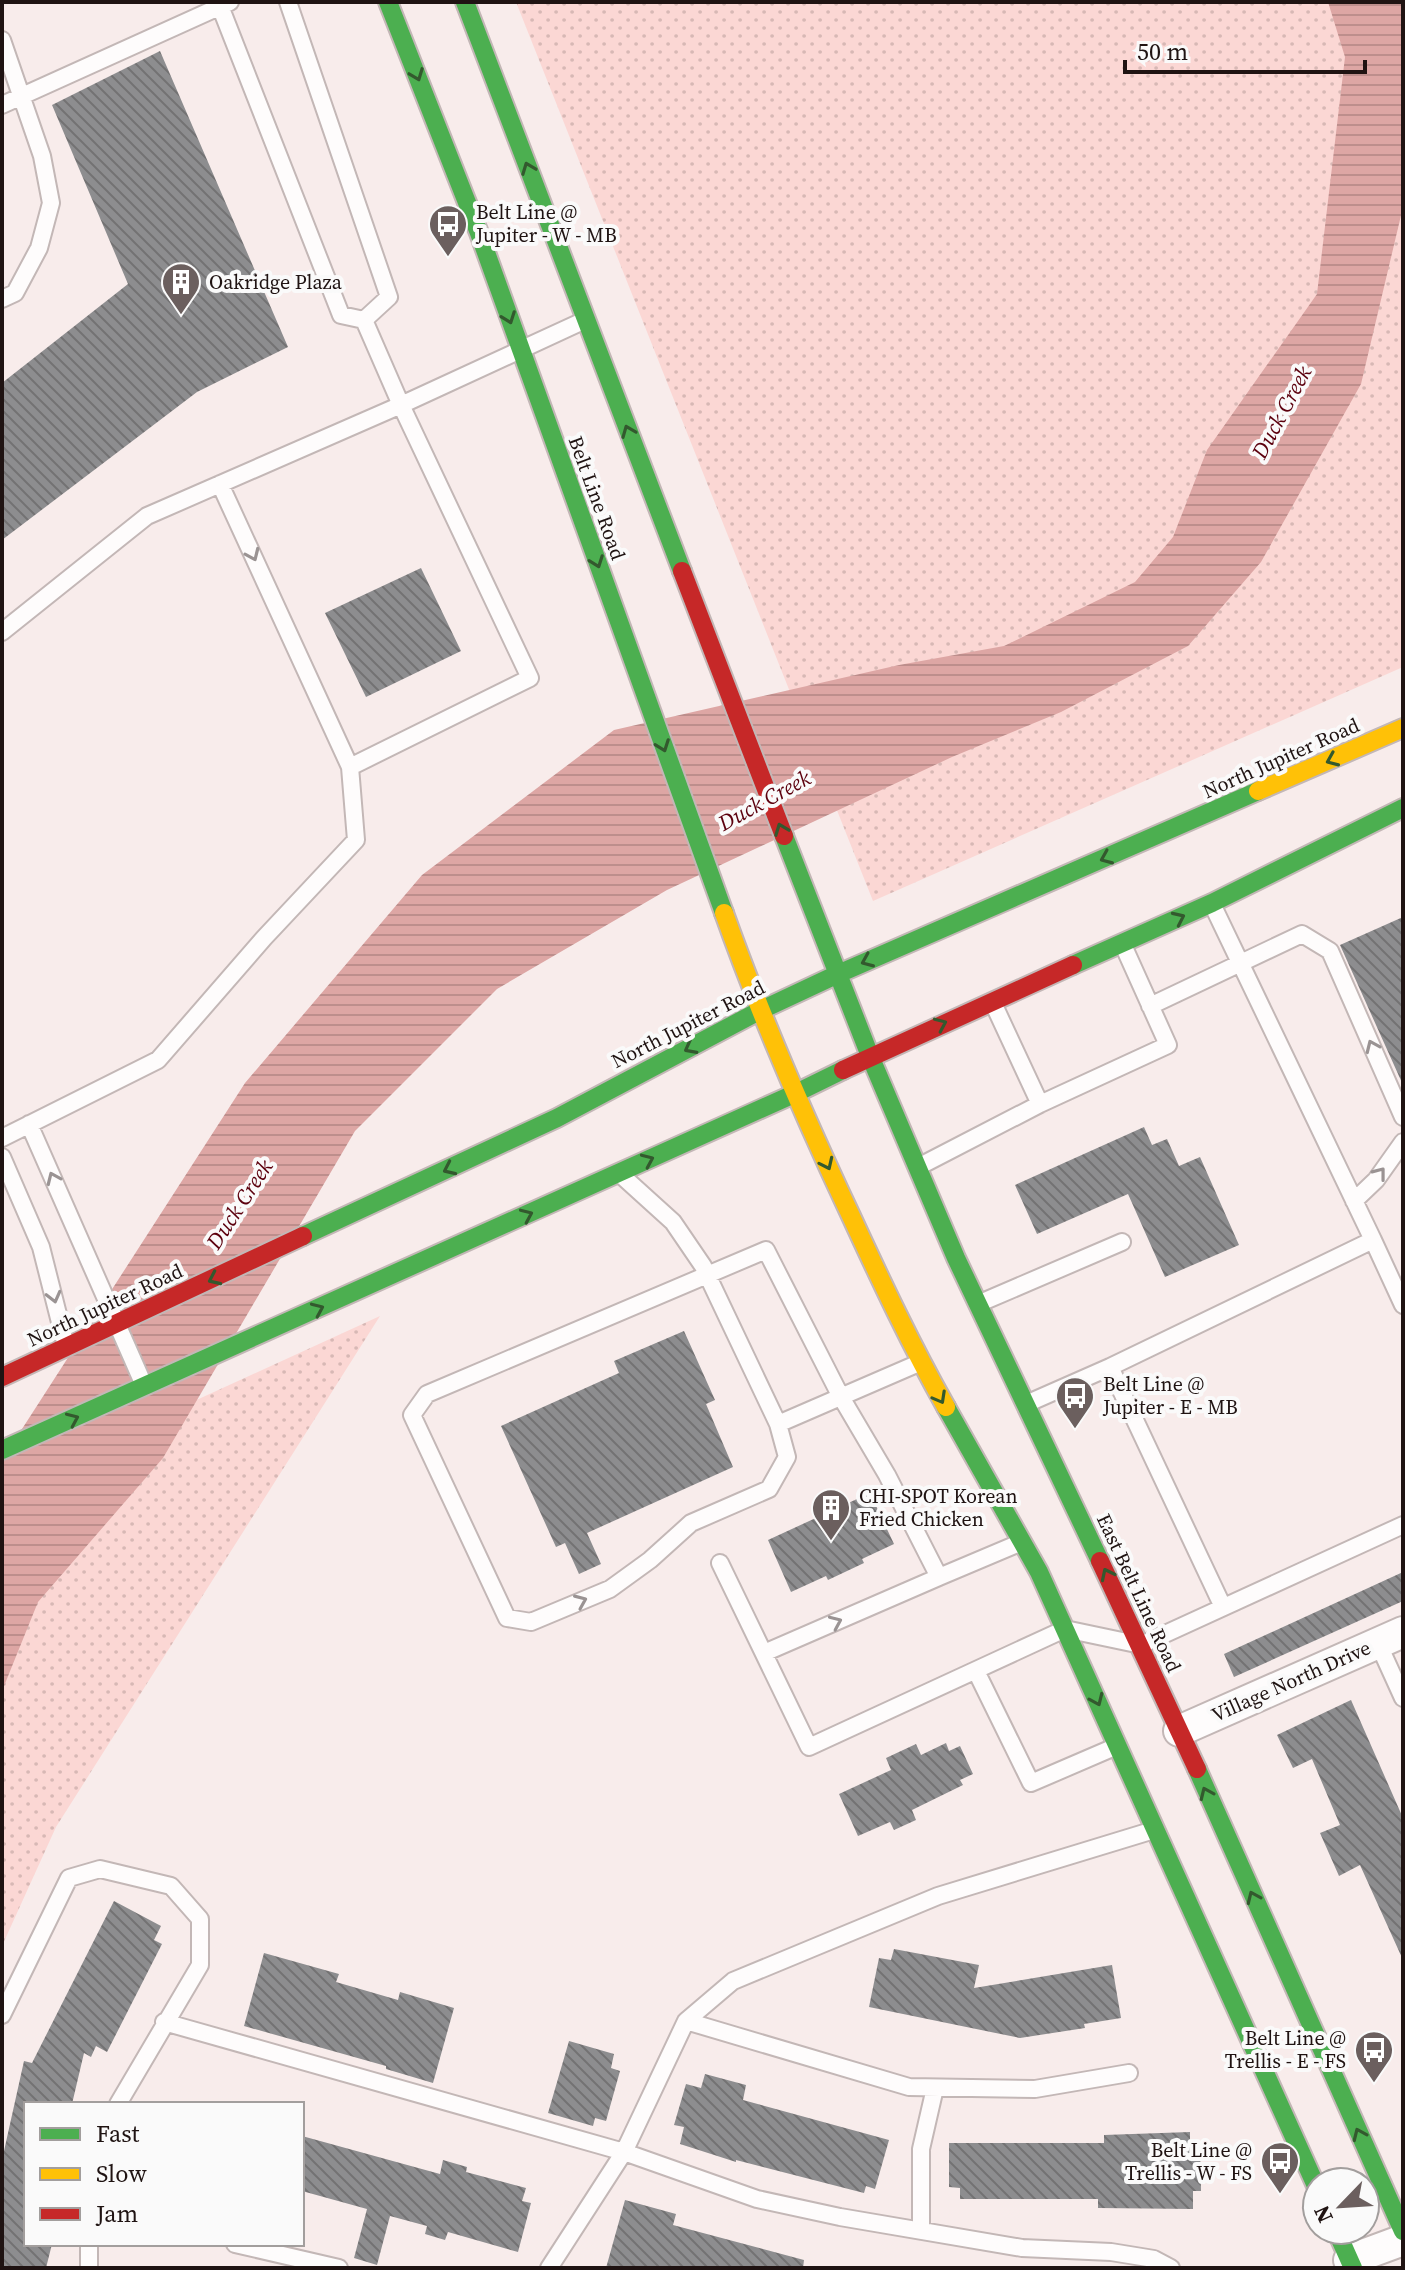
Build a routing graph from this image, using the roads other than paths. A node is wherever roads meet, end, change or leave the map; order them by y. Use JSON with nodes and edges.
{"nodes":[{"id":1,"x":288,"y":2,"type":"edge"},
{"id":2,"x":388,"y":2,"type":"edge"},
{"id":3,"x":465,"y":2,"type":"edge"},
{"id":4,"x":225,"y":4,"type":"edge"},
{"id":5,"x":2,"y":40,"type":"edge"},
{"id":6,"x":23,"y":96,"type":"junction"},
{"id":7,"x":2,"y":105,"type":"edge"},
{"id":8,"x":2,"y":299,"type":"edge"},
{"id":9,"x":364,"y":320,"type":"junction"},
{"id":10,"x":584,"y":320,"type":"junction"},
{"id":11,"x":521,"y":349,"type":"junction"},
{"id":12,"x":401,"y":405,"type":"junction"},
{"id":13,"x":220,"y":484,"type":"junction"},
{"id":14,"x":2,"y":632,"type":"edge"},
{"id":15,"x":1403,"y":728,"type":"edge"},
{"id":16,"x":350,"y":767,"type":"junction"},
{"id":17,"x":1403,"y":808,"type":"edge"},
{"id":18,"x":1212,"y":903,"type":"junction"},
{"id":19,"x":1122,"y":944,"type":"junction"},
{"id":20,"x":1240,"y":962,"type":"junction"},
{"id":21,"x":838,"y":974,"type":"junction"},
{"id":22,"x":993,"y":1001,"type":"junction"},
{"id":23,"x":1150,"y":1006,"type":"junction"},
{"id":24,"x":759,"y":1011,"type":"junction"},
{"id":25,"x":870,"y":1056,"type":"junction"},
{"id":26,"x":794,"y":1094,"type":"junction"},
{"id":27,"x":1040,"y":1104,"type":"junction"},
{"id":28,"x":1403,"y":1117,"type":"edge"},
{"id":29,"x":29,"y":1124,"type":"junction"},
{"id":30,"x":2,"y":1138,"type":"edge"},
{"id":31,"x":1403,"y":1142,"type":"edge"},
{"id":32,"x":2,"y":1157,"type":"edge"},
{"id":33,"x":917,"y":1167,"type":"junction"},
{"id":34,"x":619,"y":1173,"type":"junction"},
{"id":35,"x":1354,"y":1201,"type":"junction"},
{"id":36,"x":1373,"y":1240,"type":"junction"},
{"id":37,"x":1122,"y":1242,"type":"dead end"},
{"id":38,"x":708,"y":1276,"type":"junction"},
{"id":39,"x":979,"y":1304,"type":"junction"},
{"id":40,"x":1403,"y":1305,"type":"edge"},
{"id":41,"x":118,"y":1324,"type":"junction"},
{"id":42,"x":67,"y":1347,"type":"junction"},
{"id":43,"x":920,"y":1362,"type":"junction"},
{"id":44,"x":1110,"y":1367,"type":"junction"},
{"id":45,"x":3,"y":1377,"type":"edge"},
{"id":46,"x":145,"y":1386,"type":"junction"},
{"id":47,"x":841,"y":1397,"type":"junction"},
{"id":48,"x":1024,"y":1405,"type":"junction"},
{"id":49,"x":778,"y":1424,"type":"junction"},
{"id":50,"x":2,"y":1450,"type":"edge"},
{"id":51,"x":1403,"y":1525,"type":"edge"},
{"id":52,"x":1022,"y":1542,"type":"junction"},
{"id":53,"x":720,"y":1563,"type":"dead end"},
{"id":54,"x":939,"y":1577,"type":"junction"},
{"id":55,"x":1223,"y":1607,"type":"junction"},
{"id":56,"x":1065,"y":1629,"type":"junction"},
{"id":57,"x":1391,"y":1637,"type":"edge"},
{"id":58,"x":1141,"y":1645,"type":"junction"},
{"id":59,"x":764,"y":1653,"type":"junction"},
{"id":60,"x":976,"y":1671,"type":"junction"},
{"id":61,"x":1403,"y":1698,"type":"edge"},
{"id":62,"x":1179,"y":1731,"type":"junction"},
{"id":63,"x":1118,"y":1746,"type":"junction"},
{"id":64,"x":1156,"y":1829,"type":"junction"},
{"id":65,"x":2,"y":2015,"type":"edge"},
{"id":66,"x":686,"y":2021,"type":"junction"},
{"id":67,"x":164,"y":2022,"type":"junction"},
{"id":68,"x":1129,"y":2073,"type":"dead end"},
{"id":69,"x":935,"y":2088,"type":"junction"},
{"id":70,"x":119,"y":2102,"type":"edge"},
{"id":71,"x":624,"y":2152,"type":"junction"},
{"id":72,"x":1307,"y":2166,"type":"edge"},
{"id":73,"x":921,"y":2231,"type":"junction"},
{"id":74,"x":1403,"y":2231,"type":"edge"},
{"id":75,"x":1403,"y":2240,"type":"edge"},
{"id":76,"x":89,"y":2246,"type":"edge"},
{"id":77,"x":244,"y":2246,"type":"edge"},
{"id":78,"x":1346,"y":2264,"type":"edge"},
{"id":79,"x":89,"y":2268,"type":"edge"},
{"id":80,"x":339,"y":2268,"type":"edge"},
{"id":81,"x":549,"y":2268,"type":"edge"},
{"id":82,"x":1171,"y":2268,"type":"edge"}],
"edges":[{"from":1,"to":9,"type":"lane"},
{"from":2,"to":11,"type":"main road","name":"Belt Line Road","one_way":true},
{"from":10,"to":3,"type":"main road","one_way":true},
{"from":4,"to":6,"type":"lane"},
{"from":4,"to":9,"type":"lane"},
{"from":5,"to":6,"type":"lane"},
{"from":6,"to":7,"type":"lane"},
{"from":6,"to":8,"type":"lane"},
{"from":9,"to":12,"type":"lane"},
{"from":10,"to":11,"type":"lane"},
{"from":21,"to":10,"type":"main road","one_way":true},
{"from":11,"to":12,"type":"lane"},
{"from":11,"to":24,"type":"main road","name":"Belt Line Road","one_way":true},
{"from":12,"to":13,"type":"lane"},
{"from":12,"to":16,"type":"lane"},
{"from":13,"to":14,"type":"lane"},
{"from":13,"to":16,"type":"lane","one_way":true},
{"from":15,"to":21,"type":"main road","name":"North Jupiter Road","one_way":true},
{"from":16,"to":29,"type":"lane"},
{"from":17,"to":18,"type":"main road"},
{"from":19,"to":18,"type":"main road","one_way":true},
{"from":18,"to":20,"type":"lane"},
{"from":19,"to":22,"type":"main road"},
{"from":19,"to":23,"type":"lane"},
{"from":20,"to":23,"type":"lane"},
{"from":28,"to":20,"type":"lane","one_way":true},
{"from":20,"to":35,"type":"lane"},
{"from":21,"to":24,"type":"main road","name":"North Jupiter Road"},
{"from":21,"to":25,"type":"main road","name":"East Belt Line Road"},
{"from":25,"to":22,"type":"main road","one_way":true},
{"from":22,"to":27,"type":"lane"},
{"from":23,"to":27,"type":"lane"},
{"from":24,"to":26,"type":"main road"},
{"from":24,"to":41,"type":"main road","name":"North Jupiter Road","one_way":true},
{"from":25,"to":26,"type":"main road"},
{"from":25,"to":33,"type":"main road","name":"East Belt Line Road"},
{"from":34,"to":26,"type":"main road","one_way":true},
{"from":26,"to":43,"type":"main road","one_way":true},
{"from":27,"to":33,"type":"lane"},
{"from":29,"to":30,"type":"lane"},
{"from":41,"to":29,"type":"lane","one_way":true},
{"from":35,"to":31,"type":"lane","one_way":true},
{"from":32,"to":42,"type":"lane","one_way":true},
{"from":33,"to":39,"type":"main road","name":"East Belt Line Road"},
{"from":34,"to":38,"type":"lane"},
{"from":46,"to":34,"type":"main road","one_way":true},
{"from":35,"to":36,"type":"lane"},
{"from":36,"to":40,"type":"lane"},
{"from":36,"to":44,"type":"lane"},
{"from":37,"to":39,"type":"lane"},
{"from":38,"to":47,"type":"lane"},
{"from":38,"to":49,"type":"lane"},
{"from":38,"to":49,"type":"lane","one_way":true},
{"from":39,"to":48,"type":"main road","name":"East Belt Line Road"},
{"from":41,"to":42,"type":"main road","name":"North Jupiter Road"},
{"from":41,"to":46,"type":"lane"},
{"from":42,"to":45,"type":"main road","name":"North Jupiter Road"},
{"from":43,"to":47,"type":"lane"},
{"from":43,"to":52,"type":"main road","one_way":true},
{"from":44,"to":48,"type":"lane"},
{"from":44,"to":55,"type":"lane"},
{"from":50,"to":46,"type":"main road","one_way":true},
{"from":47,"to":49,"type":"lane"},
{"from":47,"to":54,"type":"lane"},
{"from":58,"to":48,"type":"main road","name":"East Belt Line Road","one_way":true},
{"from":51,"to":55,"type":"lane"},
{"from":52,"to":54,"type":"lane"},
{"from":52,"to":56,"type":"main road"},
{"from":53,"to":59,"type":"lane"},
{"from":59,"to":54,"type":"lane","one_way":true},
{"from":55,"to":58,"type":"lane"},
{"from":56,"to":58,"type":"lane"},
{"from":56,"to":60,"type":"lane"},
{"from":56,"to":63,"type":"main road","one_way":true},
{"from":57,"to":61,"type":"lane"},
{"from":57,"to":62,"type":"street","name":"Village North Drive"},
{"from":58,"to":62,"type":"main road","name":"East Belt Line Road"},
{"from":59,"to":60,"type":"lane"},
{"from":60,"to":63,"type":"lane"},
{"from":74,"to":62,"type":"main road","name":"East Belt Line Road","one_way":true},
{"from":63,"to":64,"type":"main road"},
{"from":64,"to":66,"type":"lane"},
{"from":64,"to":72,"type":"main road"},
{"from":65,"to":67,"type":"lane"},
{"from":66,"to":69,"type":"lane"},
{"from":66,"to":71,"type":"lane"},
{"from":67,"to":70,"type":"lane"},
{"from":67,"to":71,"type":"lane"},
{"from":68,"to":69,"type":"lane"},
{"from":69,"to":73,"type":"lane"},
{"from":71,"to":73,"type":"lane"},
{"from":71,"to":81,"type":"lane"},
{"from":73,"to":82,"type":"lane"},
{"from":75,"to":78,"type":"street"},
{"from":76,"to":79,"type":"lane"},
{"from":77,"to":80,"type":"lane"}]}
